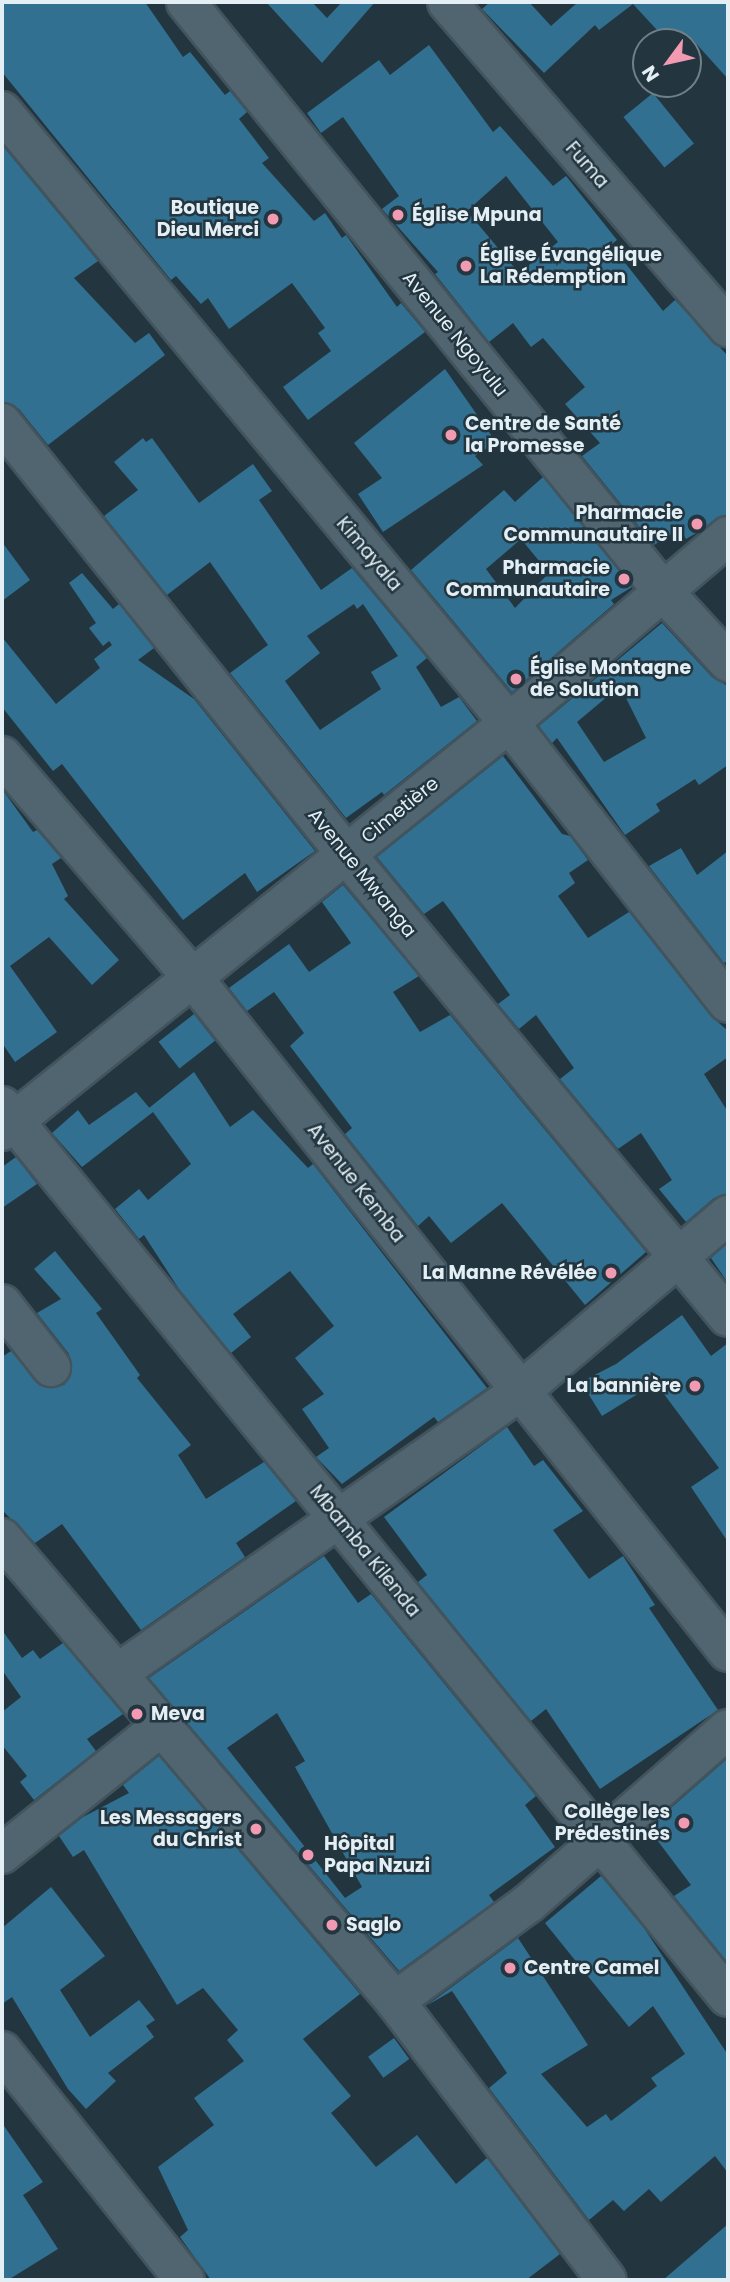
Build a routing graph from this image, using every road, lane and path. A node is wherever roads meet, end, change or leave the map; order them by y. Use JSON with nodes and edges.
{"nodes":[{"id":1,"x":186,"y":2,"type":"edge"},
{"id":2,"x":447,"y":2,"type":"edge"},
{"id":3,"x":2,"y":111,"type":"edge"},
{"id":4,"x":728,"y":328,"type":"edge"},
{"id":5,"x":2,"y":423,"type":"edge"},
{"id":6,"x":728,"y":536,"type":"edge"},
{"id":7,"x":662,"y":590,"type":"junction"},
{"id":8,"x":728,"y":662,"type":"edge"},
{"id":9,"x":509,"y":723,"type":"junction"},
{"id":10,"x":2,"y":756,"type":"edge"},
{"id":11,"x":346,"y":854,"type":"junction"},
{"id":12,"x":194,"y":979,"type":"junction"},
{"id":13,"x":728,"y":1003,"type":"edge"},
{"id":14,"x":6,"y":1120,"type":"edge"},
{"id":15,"x":728,"y":1215,"type":"edge"},
{"id":16,"x":679,"y":1256,"type":"junction"},
{"id":17,"x":2,"y":1304,"type":"edge"},
{"id":18,"x":728,"y":1317,"type":"edge"},
{"id":19,"x":51,"y":1367,"type":"dead end"},
{"id":20,"x":521,"y":1391,"type":"junction"},
{"id":21,"x":340,"y":1521,"type":"junction"},
{"id":22,"x":2,"y":1538,"type":"edge"},
{"id":23,"x":728,"y":1652,"type":"edge"},
{"id":24,"x":118,"y":1673,"type":"junction"},
{"id":25,"x":163,"y":1725,"type":"junction"},
{"id":26,"x":728,"y":1729,"type":"edge"},
{"id":27,"x":602,"y":1842,"type":"junction"},
{"id":28,"x":2,"y":1854,"type":"edge"},
{"id":29,"x":728,"y":1997,"type":"edge"},
{"id":30,"x":395,"y":2001,"type":"junction"},
{"id":31,"x":2,"y":2051,"type":"edge"},
{"id":32,"x":185,"y":2280,"type":"edge"},
{"id":33,"x":607,"y":2280,"type":"edge"}],
"edges":[{"from":1,"to":7,"type":"street","name":"Avenue Ngoyulu"},
{"from":2,"to":4,"type":"street","name":"Fuma"},
{"from":3,"to":9,"type":"street","name":"Kimayala"},
{"from":5,"to":11,"type":"street","name":"Avenue Mwanga"},
{"from":6,"to":7,"type":"street","name":"Cimetière"},
{"from":7,"to":8,"type":"street","name":"Avenue Ngoyulu"},
{"from":7,"to":9,"type":"street","name":"Cimetière"},
{"from":9,"to":11,"type":"street","name":"Cimetière"},
{"from":9,"to":13,"type":"street","name":"Kimayala"},
{"from":10,"to":12,"type":"street","name":"Avenue Kemba"},
{"from":11,"to":12,"type":"street","name":"Cimetière"},
{"from":11,"to":16,"type":"street","name":"Avenue Mwanga"},
{"from":12,"to":14,"type":"street","name":"Cimetière"},
{"from":12,"to":20,"type":"street","name":"Avenue Kemba"},
{"from":14,"to":21,"type":"street","name":"Mbamba Kilenda"},
{"from":15,"to":16,"type":"street"},
{"from":16,"to":18,"type":"street","name":"Avenue Mwanga"},
{"from":16,"to":20,"type":"street"},
{"from":17,"to":19,"type":"street"},
{"from":20,"to":21,"type":"street"},
{"from":20,"to":23,"type":"street","name":"Avenue Kemba"},
{"from":21,"to":24,"type":"street"},
{"from":21,"to":27,"type":"street","name":"Mbamba Kilenda"},
{"from":22,"to":24,"type":"street"},
{"from":24,"to":25,"type":"street"},
{"from":25,"to":28,"type":"street"},
{"from":25,"to":30,"type":"street"},
{"from":26,"to":27,"type":"street"},
{"from":27,"to":29,"type":"street","name":"Mbamba Kilenda"},
{"from":27,"to":30,"type":"street"},
{"from":30,"to":33,"type":"street"},
{"from":31,"to":32,"type":"street"}]}
